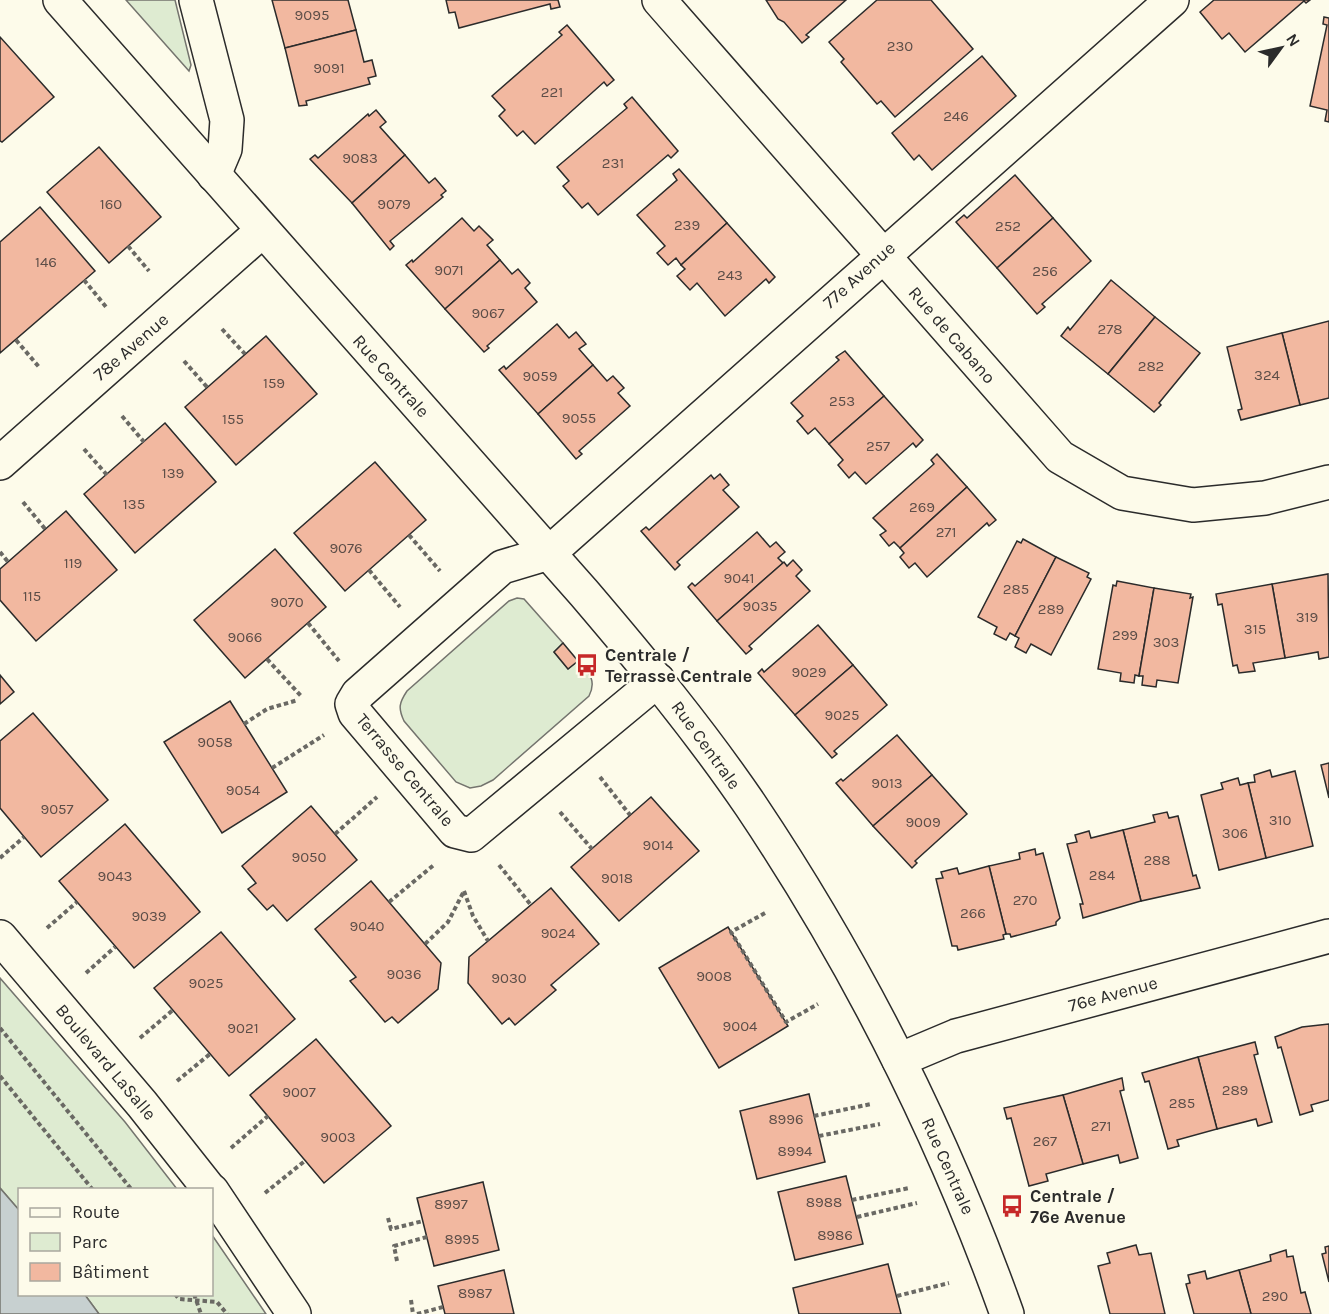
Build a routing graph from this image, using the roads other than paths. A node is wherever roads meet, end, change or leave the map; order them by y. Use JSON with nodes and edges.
{"nodes":[{"id":1,"x":60,"y":0,"type":"edge"},
{"id":2,"x":196,"y":0,"type":"edge"},
{"id":3,"x":659,"y":0,"type":"edge"},
{"id":4,"x":1172,"y":0,"type":"edge"},
{"id":5,"x":214,"y":175,"type":"junction"},
{"id":6,"x":262,"y":231,"type":"junction"},
{"id":7,"x":882,"y":255,"type":"junction"},
{"id":8,"x":0,"y":463,"type":"edge"},
{"id":9,"x":1329,"y":482,"type":"edge"},
{"id":10,"x":549,"y":553,"type":"junction"},
{"id":11,"x":658,"y":680,"type":"junction"},
{"id":12,"x":1329,"y":936,"type":"edge"},
{"id":13,"x":0,"y":937,"type":"edge"},
{"id":14,"x":899,"y":1060,"type":"junction"},
{"id":15,"x":209,"y":1188,"type":"edge"},
{"id":16,"x":213,"y":1193,"type":"edge"},
{"id":17,"x":294,"y":1314,"type":"edge"},
{"id":18,"x":1007,"y":1314,"type":"edge"}],
"edges":[{"from":1,"to":5,"type":"street","name":"Rue Centrale"},
{"from":2,"to":5,"type":"street"},
{"from":3,"to":7,"type":"street","name":"Rue de Cabano"},
{"from":4,"to":7,"type":"street","name":"77e Avenue"},
{"from":5,"to":6,"type":"street","name":"Rue Centrale"},
{"from":6,"to":8,"type":"street","name":"78e Avenue"},
{"from":6,"to":10,"type":"street","name":"Rue Centrale"},
{"from":7,"to":9,"type":"street","name":"Rue de Cabano"},
{"from":7,"to":10,"type":"street","name":"77e Avenue"},
{"from":10,"to":11,"type":"street","name":"Rue Centrale"},
{"from":10,"to":11,"type":"street","name":"Terrasse Centrale"},
{"from":11,"to":14,"type":"street","name":"Rue Centrale"},
{"from":12,"to":14,"type":"street","name":"76e Avenue"},
{"from":13,"to":15,"type":"street","name":"Boulevard LaSalle"},
{"from":14,"to":18,"type":"street","name":"Rue Centrale"},
{"from":16,"to":17,"type":"street","name":"Boulevard LaSalle"}]}
